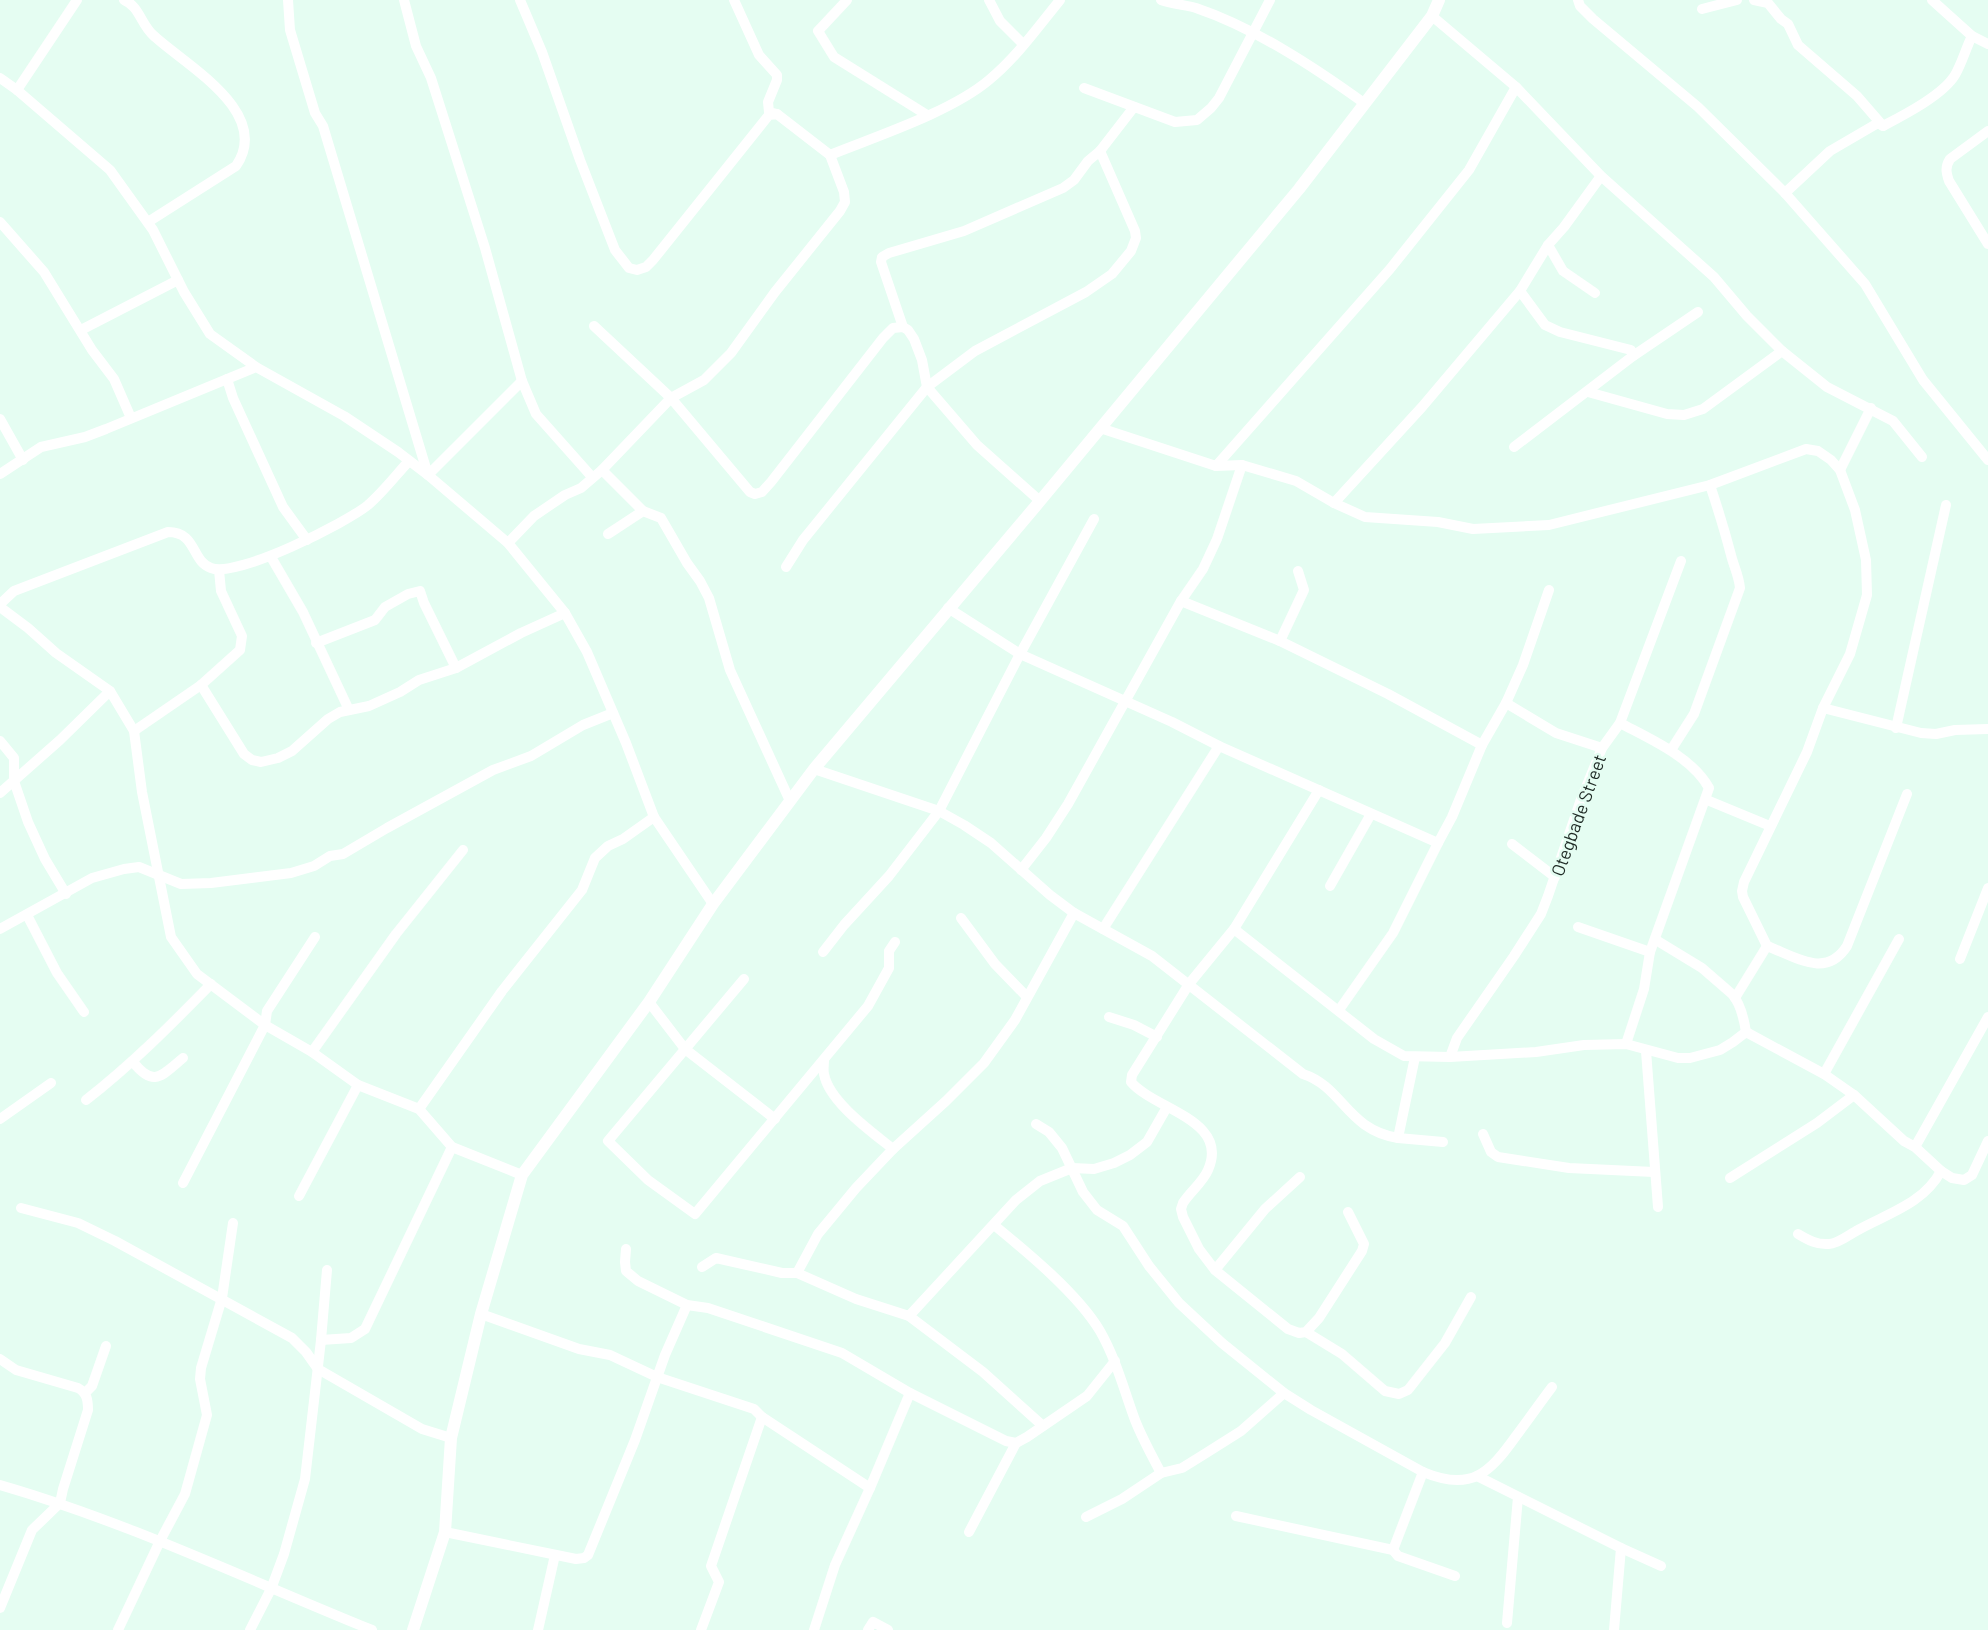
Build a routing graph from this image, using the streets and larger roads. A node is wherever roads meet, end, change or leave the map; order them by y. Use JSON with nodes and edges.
{"nodes":[{"id":1,"x":77,"y":0,"type":"edge"},
{"id":2,"x":124,"y":0,"type":"edge"},
{"id":3,"x":288,"y":0,"type":"edge"},
{"id":4,"x":404,"y":0,"type":"edge"},
{"id":5,"x":520,"y":0,"type":"edge"},
{"id":6,"x":734,"y":0,"type":"edge"},
{"id":7,"x":848,"y":0,"type":"edge"},
{"id":8,"x":989,"y":0,"type":"edge"},
{"id":9,"x":1060,"y":0,"type":"edge"},
{"id":10,"x":1161,"y":0,"type":"edge"},
{"id":11,"x":1270,"y":0,"type":"edge"},
{"id":12,"x":1439,"y":0,"type":"edge"},
{"id":13,"x":1578,"y":0,"type":"edge"},
{"id":14,"x":1737,"y":0,"type":"edge"},
{"id":15,"x":1754,"y":0,"type":"edge"},
{"id":16,"x":1932,"y":0,"type":"edge"},
{"id":17,"x":1197,"y":4,"type":"edge"},
{"id":18,"x":1702,"y":9,"type":"dead end"},
{"id":19,"x":1432,"y":16,"type":"junction"},
{"id":20,"x":1254,"y":33,"type":"junction"},
{"id":21,"x":1972,"y":36,"type":"junction"},
{"id":22,"x":1023,"y":44,"type":"junction"},
{"id":23,"x":1988,"y":44,"type":"edge"},
{"id":24,"x":0,"y":78,"type":"edge"},
{"id":25,"x":1516,"y":87,"type":"junction"},
{"id":26,"x":1084,"y":88,"type":"dead end"},
{"id":27,"x":17,"y":90,"type":"junction"},
{"id":28,"x":1364,"y":103,"type":"junction"},
{"id":29,"x":1134,"y":107,"type":"junction"},
{"id":30,"x":777,"y":114,"type":"junction"},
{"id":31,"x":927,"y":115,"type":"junction"},
{"id":32,"x":1883,"y":126,"type":"junction"},
{"id":33,"x":1988,"y":131,"type":"edge"},
{"id":34,"x":1100,"y":151,"type":"junction"},
{"id":35,"x":830,"y":155,"type":"junction"},
{"id":36,"x":1601,"y":176,"type":"junction"},
{"id":37,"x":1785,"y":192,"type":"junction"},
{"id":38,"x":0,"y":222,"type":"edge"},
{"id":39,"x":147,"y":222,"type":"junction"},
{"id":40,"x":1988,"y":244,"type":"edge"},
{"id":41,"x":1548,"y":245,"type":"junction"},
{"id":42,"x":178,"y":280,"type":"junction"},
{"id":43,"x":1520,"y":291,"type":"junction"},
{"id":44,"x":1595,"y":293,"type":"dead end"},
{"id":45,"x":1698,"y":312,"type":"dead end"},
{"id":46,"x":594,"y":326,"type":"dead end"},
{"id":47,"x":903,"y":327,"type":"junction"},
{"id":48,"x":81,"y":330,"type":"junction"},
{"id":49,"x":1782,"y":351,"type":"junction"},
{"id":50,"x":1633,"y":356,"type":"junction"},
{"id":51,"x":256,"y":367,"type":"junction"},
{"id":52,"x":226,"y":379,"type":"junction"},
{"id":53,"x":522,"y":381,"type":"junction"},
{"id":54,"x":927,"y":387,"type":"junction"},
{"id":55,"x":1588,"y":392,"type":"junction"},
{"id":56,"x":671,"y":398,"type":"junction"},
{"id":57,"x":1871,"y":408,"type":"junction"},
{"id":58,"x":131,"y":418,"type":"junction"},
{"id":59,"x":0,"y":419,"type":"edge"},
{"id":60,"x":1100,"y":428,"type":"junction"},
{"id":61,"x":1514,"y":447,"type":"dead end"},
{"id":62,"x":1922,"y":457,"type":"dead end"},
{"id":63,"x":23,"y":460,"type":"junction"},
{"id":64,"x":1988,"y":460,"type":"edge"},
{"id":65,"x":410,"y":461,"type":"junction"},
{"id":66,"x":1242,"y":465,"type":"junction"},
{"id":67,"x":1216,"y":466,"type":"junction"},
{"id":68,"x":602,"y":470,"type":"junction"},
{"id":69,"x":1840,"y":470,"type":"junction"},
{"id":70,"x":0,"y":474,"type":"edge"},
{"id":71,"x":428,"y":475,"type":"junction"},
{"id":72,"x":592,"y":477,"type":"junction"},
{"id":73,"x":1710,"y":485,"type":"junction"},
{"id":74,"x":1040,"y":501,"type":"junction"},
{"id":75,"x":1334,"y":503,"type":"junction"},
{"id":76,"x":1946,"y":506,"type":"dead end"},
{"id":77,"x":643,"y":511,"type":"junction"},
{"id":78,"x":1094,"y":519,"type":"dead end"},
{"id":79,"x":608,"y":534,"type":"dead end"},
{"id":80,"x":307,"y":540,"type":"junction"},
{"id":81,"x":508,"y":543,"type":"junction"},
{"id":82,"x":271,"y":557,"type":"junction"},
{"id":83,"x":1681,"y":561,"type":"dead end"},
{"id":84,"x":786,"y":567,"type":"dead end"},
{"id":85,"x":219,"y":570,"type":"junction"},
{"id":86,"x":1298,"y":571,"type":"dead end"},
{"id":87,"x":1549,"y":590,"type":"dead end"},
{"id":88,"x":1181,"y":600,"type":"junction"},
{"id":89,"x":0,"y":606,"type":"edge"},
{"id":90,"x":948,"y":608,"type":"junction"},
{"id":91,"x":565,"y":613,"type":"junction"},
{"id":92,"x":1280,"y":641,"type":"junction"},
{"id":93,"x":316,"y":643,"type":"junction"},
{"id":94,"x":1020,"y":654,"type":"junction"},
{"id":95,"x":456,"y":668,"type":"junction"},
{"id":96,"x":201,"y":685,"type":"junction"},
{"id":97,"x":110,"y":691,"type":"junction"},
{"id":98,"x":1126,"y":700,"type":"junction"},
{"id":99,"x":1506,"y":703,"type":"junction"},
{"id":100,"x":1823,"y":708,"type":"junction"},
{"id":101,"x":349,"y":710,"type":"junction"},
{"id":102,"x":613,"y":713,"type":"junction"},
{"id":103,"x":1620,"y":723,"type":"junction"},
{"id":104,"x":1896,"y":728,"type":"junction"},
{"id":105,"x":1988,"y":729,"type":"edge"},
{"id":106,"x":134,"y":731,"type":"junction"},
{"id":107,"x":0,"y":741,"type":"edge"},
{"id":108,"x":1482,"y":745,"type":"junction"},
{"id":109,"x":1219,"y":746,"type":"junction"},
{"id":110,"x":1602,"y":748,"type":"junction"},
{"id":111,"x":1671,"y":750,"type":"junction"},
{"id":112,"x":814,"y":769,"type":"junction"},
{"id":113,"x":14,"y":781,"type":"junction"},
{"id":114,"x":1319,"y":789,"type":"junction"},
{"id":115,"x":0,"y":793,"type":"edge"},
{"id":116,"x":1908,"y":794,"type":"dead end"},
{"id":117,"x":1707,"y":800,"type":"junction"},
{"id":118,"x":790,"y":801,"type":"junction"},
{"id":119,"x":939,"y":811,"type":"junction"},
{"id":120,"x":1371,"y":814,"type":"junction"},
{"id":121,"x":654,"y":817,"type":"junction"},
{"id":122,"x":1770,"y":826,"type":"junction"},
{"id":123,"x":1438,"y":843,"type":"junction"},
{"id":124,"x":1512,"y":844,"type":"dead end"},
{"id":125,"x":463,"y":850,"type":"dead end"},
{"id":126,"x":1021,"y":870,"type":"junction"},
{"id":127,"x":159,"y":876,"type":"junction"},
{"id":128,"x":1555,"y":878,"type":"junction"},
{"id":129,"x":1330,"y":886,"type":"dead end"},
{"id":130,"x":1988,"y":888,"type":"edge"},
{"id":131,"x":66,"y":894,"type":"junction"},
{"id":132,"x":713,"y":904,"type":"junction"},
{"id":133,"x":1074,"y":913,"type":"junction"},
{"id":134,"x":27,"y":915,"type":"junction"},
{"id":135,"x":961,"y":918,"type":"dead end"},
{"id":136,"x":1578,"y":927,"type":"dead end"},
{"id":137,"x":0,"y":929,"type":"edge"},
{"id":138,"x":1102,"y":929,"type":"junction"},
{"id":139,"x":1234,"y":929,"type":"junction"},
{"id":140,"x":315,"y":937,"type":"dead end"},
{"id":141,"x":1899,"y":939,"type":"dead end"},
{"id":142,"x":1656,"y":940,"type":"junction"},
{"id":143,"x":895,"y":942,"type":"dead end"},
{"id":144,"x":1767,"y":946,"type":"junction"},
{"id":145,"x":822,"y":952,"type":"dead end"},
{"id":146,"x":1650,"y":952,"type":"junction"},
{"id":147,"x":1960,"y":959,"type":"dead end"},
{"id":148,"x":744,"y":979,"type":"dead end"},
{"id":149,"x":211,"y":984,"type":"junction"},
{"id":150,"x":1189,"y":984,"type":"junction"},
{"id":151,"x":1027,"y":997,"type":"junction"},
{"id":152,"x":1735,"y":998,"type":"junction"},
{"id":153,"x":649,"y":1002,"type":"junction"},
{"id":154,"x":1339,"y":1011,"type":"junction"},
{"id":155,"x":84,"y":1012,"type":"dead end"},
{"id":156,"x":1109,"y":1017,"type":"dead end"},
{"id":157,"x":1988,"y":1017,"type":"edge"},
{"id":158,"x":265,"y":1025,"type":"junction"},
{"id":159,"x":1746,"y":1032,"type":"junction"},
{"id":160,"x":1157,"y":1037,"type":"junction"},
{"id":161,"x":1626,"y":1044,"type":"junction"},
{"id":162,"x":685,"y":1049,"type":"junction"},
{"id":163,"x":1646,"y":1050,"type":"junction"},
{"id":164,"x":312,"y":1053,"type":"junction"},
{"id":165,"x":1415,"y":1057,"type":"junction"},
{"id":166,"x":1450,"y":1057,"type":"junction"},
{"id":167,"x":183,"y":1058,"type":"dead end"},
{"id":168,"x":824,"y":1060,"type":"junction"},
{"id":169,"x":133,"y":1062,"type":"junction"},
{"id":170,"x":1824,"y":1074,"type":"junction"},
{"id":171,"x":51,"y":1083,"type":"dead end"},
{"id":172,"x":358,"y":1085,"type":"junction"},
{"id":173,"x":1854,"y":1095,"type":"junction"},
{"id":174,"x":86,"y":1100,"type":"dead end"},
{"id":175,"x":1167,"y":1107,"type":"junction"},
{"id":176,"x":419,"y":1109,"type":"junction"},
{"id":177,"x":0,"y":1119,"type":"edge"},
{"id":178,"x":775,"y":1119,"type":"junction"},
{"id":179,"x":1036,"y":1124,"type":"dead end"},
{"id":180,"x":1483,"y":1134,"type":"dead end"},
{"id":181,"x":1398,"y":1138,"type":"junction"},
{"id":182,"x":1988,"y":1141,"type":"edge"},
{"id":183,"x":1443,"y":1142,"type":"dead end"},
{"id":184,"x":452,"y":1147,"type":"junction"},
{"id":185,"x":1914,"y":1147,"type":"junction"},
{"id":186,"x":893,"y":1149,"type":"junction"},
{"id":187,"x":1072,"y":1168,"type":"junction"},
{"id":188,"x":1941,"y":1171,"type":"junction"},
{"id":189,"x":1654,"y":1172,"type":"junction"},
{"id":190,"x":522,"y":1175,"type":"junction"},
{"id":191,"x":1300,"y":1177,"type":"dead end"},
{"id":192,"x":1730,"y":1178,"type":"dead end"},
{"id":193,"x":183,"y":1183,"type":"dead end"},
{"id":194,"x":299,"y":1196,"type":"dead end"},
{"id":195,"x":21,"y":1208,"type":"dead end"},
{"id":196,"x":1658,"y":1208,"type":"dead end"},
{"id":197,"x":1348,"y":1212,"type":"dead end"},
{"id":198,"x":233,"y":1223,"type":"dead end"},
{"id":199,"x":994,"y":1225,"type":"junction"},
{"id":200,"x":1798,"y":1234,"type":"dead end"},
{"id":201,"x":627,"y":1249,"type":"dead end"},
{"id":202,"x":702,"y":1267,"type":"dead end"},
{"id":203,"x":327,"y":1270,"type":"dead end"},
{"id":204,"x":1215,"y":1270,"type":"junction"},
{"id":205,"x":796,"y":1273,"type":"junction"},
{"id":206,"x":1471,"y":1297,"type":"dead end"},
{"id":207,"x":222,"y":1298,"type":"junction"},
{"id":208,"x":687,"y":1305,"type":"junction"},
{"id":209,"x":482,"y":1314,"type":"junction"},
{"id":210,"x":909,"y":1316,"type":"junction"},
{"id":211,"x":1306,"y":1332,"type":"junction"},
{"id":212,"x":321,"y":1340,"type":"junction"},
{"id":213,"x":106,"y":1346,"type":"dead end"},
{"id":214,"x":0,"y":1359,"type":"edge"},
{"id":215,"x":1115,"y":1361,"type":"junction"},
{"id":216,"x":318,"y":1369,"type":"junction"},
{"id":217,"x":657,"y":1377,"type":"junction"},
{"id":218,"x":1552,"y":1387,"type":"dead end"},
{"id":219,"x":910,"y":1392,"type":"junction"},
{"id":220,"x":85,"y":1393,"type":"junction"},
{"id":221,"x":1284,"y":1393,"type":"junction"},
{"id":222,"x":762,"y":1417,"type":"junction"},
{"id":223,"x":1043,"y":1426,"type":"junction"},
{"id":224,"x":452,"y":1438,"type":"junction"},
{"id":225,"x":1016,"y":1443,"type":"junction"},
{"id":226,"x":1423,"y":1472,"type":"junction"},
{"id":227,"x":1161,"y":1473,"type":"junction"},
{"id":228,"x":1477,"y":1476,"type":"junction"},
{"id":229,"x":0,"y":1485,"type":"edge"},
{"id":230,"x":870,"y":1488,"type":"junction"},
{"id":231,"x":1518,"y":1497,"type":"junction"},
{"id":232,"x":60,"y":1503,"type":"junction"},
{"id":233,"x":1236,"y":1516,"type":"dead end"},
{"id":234,"x":1086,"y":1517,"type":"dead end"},
{"id":235,"x":445,"y":1532,"type":"junction"},
{"id":236,"x":969,"y":1532,"type":"dead end"},
{"id":237,"x":160,"y":1541,"type":"junction"},
{"id":238,"x":1621,"y":1548,"type":"junction"},
{"id":239,"x":1393,"y":1550,"type":"junction"},
{"id":240,"x":555,"y":1555,"type":"junction"},
{"id":241,"x":1661,"y":1566,"type":"dead end"},
{"id":242,"x":1455,"y":1576,"type":"dead end"},
{"id":243,"x":271,"y":1589,"type":"junction"},
{"id":244,"x":0,"y":1608,"type":"edge"},
{"id":245,"x":1507,"y":1623,"type":"dead end"},
{"id":246,"x":118,"y":1630,"type":"edge"},
{"id":247,"x":250,"y":1630,"type":"edge"},
{"id":248,"x":372,"y":1630,"type":"edge"},
{"id":249,"x":412,"y":1630,"type":"edge"},
{"id":250,"x":538,"y":1630,"type":"edge"},
{"id":251,"x":701,"y":1630,"type":"edge"},
{"id":252,"x":814,"y":1630,"type":"edge"},
{"id":253,"x":868,"y":1630,"type":"edge"},
{"id":254,"x":888,"y":1630,"type":"edge"},
{"id":255,"x":1614,"y":1630,"type":"edge"}],
"edges":[{"from":1,"to":27,"type":"street"},
{"from":2,"to":39,"type":"street"},
{"from":3,"to":71,"type":"street"},
{"from":4,"to":53,"type":"street"},
{"from":5,"to":30,"type":"street"},
{"from":6,"to":30,"type":"street"},
{"from":7,"to":31,"type":"street"},
{"from":8,"to":22,"type":"street"},
{"from":9,"to":22,"type":"street"},
{"from":10,"to":17,"type":"street"},
{"from":11,"to":20,"type":"street"},
{"from":12,"to":19,"type":"street"},
{"from":13,"to":37,"type":"street"},
{"from":14,"to":18,"type":"street"},
{"from":15,"to":32,"type":"street"},
{"from":16,"to":21,"type":"street"},
{"from":17,"to":20,"type":"street"},
{"from":19,"to":25,"type":"street"},
{"from":19,"to":28,"type":"street"},
{"from":20,"to":28,"type":"street"},
{"from":20,"to":29,"type":"street"},
{"from":21,"to":23,"type":"street"},
{"from":21,"to":32,"type":"street"},
{"from":22,"to":31,"type":"street"},
{"from":24,"to":27,"type":"street"},
{"from":25,"to":36,"type":"street"},
{"from":25,"to":67,"type":"street"},
{"from":26,"to":29,"type":"street"},
{"from":27,"to":39,"type":"street"},
{"from":28,"to":60,"type":"street"},
{"from":29,"to":34,"type":"street"},
{"from":30,"to":35,"type":"street"},
{"from":31,"to":35,"type":"street"},
{"from":32,"to":37,"type":"street"},
{"from":33,"to":40,"type":"street"},
{"from":34,"to":47,"type":"street"},
{"from":34,"to":54,"type":"street"},
{"from":35,"to":56,"type":"street"},
{"from":36,"to":41,"type":"street"},
{"from":36,"to":49,"type":"street"},
{"from":37,"to":64,"type":"street"},
{"from":38,"to":48,"type":"street"},
{"from":39,"to":42,"type":"street"},
{"from":41,"to":43,"type":"street"},
{"from":41,"to":44,"type":"street"},
{"from":42,"to":48,"type":"street"},
{"from":42,"to":51,"type":"street"},
{"from":43,"to":50,"type":"street"},
{"from":43,"to":75,"type":"street"},
{"from":45,"to":50,"type":"street"},
{"from":46,"to":56,"type":"street"},
{"from":47,"to":54,"type":"street"},
{"from":47,"to":56,"type":"street"},
{"from":48,"to":58,"type":"street"},
{"from":49,"to":55,"type":"street"},
{"from":49,"to":57,"type":"street"},
{"from":50,"to":55,"type":"street"},
{"from":51,"to":52,"type":"street"},
{"from":51,"to":65,"type":"street"},
{"from":52,"to":58,"type":"street"},
{"from":52,"to":80,"type":"street"},
{"from":53,"to":71,"type":"street"},
{"from":53,"to":72,"type":"street"},
{"from":54,"to":74,"type":"street"},
{"from":54,"to":84,"type":"street"},
{"from":55,"to":61,"type":"street"},
{"from":56,"to":68,"type":"street"},
{"from":57,"to":62,"type":"street"},
{"from":57,"to":69,"type":"street"},
{"from":58,"to":63,"type":"street"},
{"from":59,"to":63,"type":"street"},
{"from":60,"to":67,"type":"street"},
{"from":60,"to":74,"type":"street"},
{"from":63,"to":70,"type":"street"},
{"from":65,"to":71,"type":"street"},
{"from":65,"to":80,"type":"street"},
{"from":66,"to":67,"type":"street"},
{"from":66,"to":75,"type":"street"},
{"from":66,"to":88,"type":"street"},
{"from":68,"to":72,"type":"street"},
{"from":68,"to":77,"type":"street"},
{"from":69,"to":73,"type":"street"},
{"from":69,"to":100,"type":"street"},
{"from":71,"to":81,"type":"street"},
{"from":72,"to":81,"type":"street"},
{"from":73,"to":75,"type":"street"},
{"from":73,"to":111,"type":"street"},
{"from":74,"to":90,"type":"street"},
{"from":76,"to":104,"type":"street"},
{"from":77,"to":79,"type":"street"},
{"from":77,"to":118,"type":"street"},
{"from":78,"to":94,"type":"street"},
{"from":80,"to":82,"type":"street"},
{"from":81,"to":91,"type":"street"},
{"from":82,"to":85,"type":"street"},
{"from":82,"to":93,"type":"street"},
{"from":83,"to":103,"type":"street","name":"Otegbade Street"},
{"from":85,"to":89,"type":"street"},
{"from":85,"to":96,"type":"street"},
{"from":86,"to":92,"type":"street"},
{"from":87,"to":99,"type":"street"},
{"from":88,"to":92,"type":"street"},
{"from":88,"to":98,"type":"street"},
{"from":89,"to":97,"type":"street"},
{"from":90,"to":94,"type":"street"},
{"from":90,"to":112,"type":"street"},
{"from":91,"to":95,"type":"street"},
{"from":91,"to":102,"type":"street"},
{"from":92,"to":108,"type":"street"},
{"from":93,"to":95,"type":"street"},
{"from":93,"to":101,"type":"street"},
{"from":94,"to":98,"type":"street"},
{"from":94,"to":119,"type":"street"},
{"from":95,"to":101,"type":"street"},
{"from":96,"to":101,"type":"street"},
{"from":96,"to":106,"type":"street"},
{"from":97,"to":106,"type":"street"},
{"from":97,"to":113,"type":"street"},
{"from":98,"to":109,"type":"street"},
{"from":98,"to":126,"type":"street"},
{"from":99,"to":108,"type":"street"},
{"from":99,"to":110,"type":"street"},
{"from":100,"to":104,"type":"street"},
{"from":100,"to":122,"type":"street"},
{"from":102,"to":121,"type":"street"},
{"from":102,"to":127,"type":"street"},
{"from":103,"to":110,"type":"street","name":"Otegbade Street"},
{"from":103,"to":111,"type":"street"},
{"from":104,"to":105,"type":"street"},
{"from":106,"to":127,"type":"street"},
{"from":107,"to":113,"type":"street"},
{"from":108,"to":123,"type":"street"},
{"from":109,"to":114,"type":"street"},
{"from":109,"to":138,"type":"street"},
{"from":110,"to":128,"type":"street","name":"Otegbade Street"},
{"from":111,"to":117,"type":"street"},
{"from":112,"to":118,"type":"street"},
{"from":112,"to":119,"type":"street"},
{"from":113,"to":115,"type":"street"},
{"from":113,"to":131,"type":"street"},
{"from":114,"to":120,"type":"street"},
{"from":114,"to":139,"type":"street"},
{"from":116,"to":144,"type":"street"},
{"from":117,"to":122,"type":"street"},
{"from":117,"to":142,"type":"street"},
{"from":118,"to":132,"type":"street"},
{"from":119,"to":126,"type":"street"},
{"from":119,"to":145,"type":"street"},
{"from":120,"to":123,"type":"street"},
{"from":120,"to":129,"type":"street"},
{"from":121,"to":132,"type":"street"},
{"from":121,"to":176,"type":"street"},
{"from":122,"to":144,"type":"street"},
{"from":123,"to":154,"type":"street"},
{"from":124,"to":128,"type":"street"},
{"from":125,"to":164,"type":"street"},
{"from":126,"to":133,"type":"street"},
{"from":127,"to":131,"type":"street"},
{"from":127,"to":149,"type":"street"},
{"from":128,"to":166,"type":"street","name":"Otegbade Street"},
{"from":130,"to":147,"type":"street"},
{"from":131,"to":134,"type":"street"},
{"from":132,"to":153,"type":"street"},
{"from":133,"to":138,"type":"street"},
{"from":133,"to":151,"type":"street"},
{"from":134,"to":137,"type":"street"},
{"from":134,"to":155,"type":"street"},
{"from":135,"to":151,"type":"street"},
{"from":136,"to":146,"type":"street"},
{"from":138,"to":150,"type":"street"},
{"from":139,"to":150,"type":"street"},
{"from":139,"to":154,"type":"street"},
{"from":140,"to":158,"type":"street"},
{"from":141,"to":170,"type":"street"},
{"from":142,"to":146,"type":"street"},
{"from":142,"to":152,"type":"street"},
{"from":143,"to":168,"type":"street"},
{"from":144,"to":152,"type":"street"},
{"from":146,"to":161,"type":"street"},
{"from":148,"to":162,"type":"street"},
{"from":149,"to":158,"type":"street"},
{"from":149,"to":169,"type":"street"},
{"from":150,"to":160,"type":"street"},
{"from":150,"to":181,"type":"street"},
{"from":151,"to":186,"type":"street"},
{"from":152,"to":159,"type":"street"},
{"from":153,"to":162,"type":"street"},
{"from":153,"to":190,"type":"street"},
{"from":154,"to":165,"type":"street"},
{"from":156,"to":160,"type":"street"},
{"from":157,"to":185,"type":"street"},
{"from":158,"to":164,"type":"street"},
{"from":158,"to":193,"type":"street"},
{"from":159,"to":163,"type":"street"},
{"from":159,"to":170,"type":"street"},
{"from":160,"to":175,"type":"street"},
{"from":161,"to":163,"type":"street"},
{"from":161,"to":166,"type":"street"},
{"from":162,"to":178,"type":"street"},
{"from":162,"to":178,"type":"street"},
{"from":163,"to":189,"type":"street"},
{"from":164,"to":172,"type":"street"},
{"from":165,"to":166,"type":"street"},
{"from":165,"to":181,"type":"street"},
{"from":167,"to":169,"type":"street"},
{"from":168,"to":178,"type":"street"},
{"from":168,"to":186,"type":"street"},
{"from":169,"to":174,"type":"street"},
{"from":170,"to":173,"type":"street"},
{"from":171,"to":177,"type":"street"},
{"from":172,"to":176,"type":"street"},
{"from":172,"to":194,"type":"street"},
{"from":173,"to":185,"type":"street"},
{"from":173,"to":192,"type":"street"},
{"from":175,"to":187,"type":"street"},
{"from":175,"to":204,"type":"street"},
{"from":176,"to":184,"type":"street"},
{"from":179,"to":187,"type":"street"},
{"from":180,"to":189,"type":"street"},
{"from":181,"to":183,"type":"street"},
{"from":182,"to":188,"type":"street"},
{"from":184,"to":190,"type":"street"},
{"from":184,"to":212,"type":"street"},
{"from":185,"to":188,"type":"street"},
{"from":186,"to":205,"type":"street"},
{"from":187,"to":199,"type":"street"},
{"from":187,"to":221,"type":"street"},
{"from":188,"to":200,"type":"street"},
{"from":189,"to":196,"type":"street"},
{"from":190,"to":209,"type":"street"},
{"from":191,"to":204,"type":"street"},
{"from":195,"to":207,"type":"street"},
{"from":197,"to":211,"type":"street"},
{"from":198,"to":207,"type":"street"},
{"from":199,"to":210,"type":"street"},
{"from":199,"to":215,"type":"street"},
{"from":201,"to":208,"type":"street"},
{"from":202,"to":205,"type":"street"},
{"from":203,"to":212,"type":"street"},
{"from":204,"to":211,"type":"street"},
{"from":205,"to":210,"type":"street"},
{"from":206,"to":211,"type":"street"},
{"from":207,"to":216,"type":"street"},
{"from":207,"to":237,"type":"street"},
{"from":208,"to":217,"type":"street"},
{"from":208,"to":219,"type":"street"},
{"from":209,"to":217,"type":"street"},
{"from":209,"to":224,"type":"street"},
{"from":210,"to":223,"type":"street"},
{"from":212,"to":216,"type":"street"},
{"from":213,"to":220,"type":"street"},
{"from":214,"to":220,"type":"street"},
{"from":215,"to":223,"type":"street"},
{"from":215,"to":227,"type":"street"},
{"from":216,"to":224,"type":"street"},
{"from":216,"to":243,"type":"street"},
{"from":217,"to":222,"type":"street"},
{"from":217,"to":240,"type":"street"},
{"from":218,"to":228,"type":"street"},
{"from":219,"to":225,"type":"street"},
{"from":219,"to":230,"type":"street"},
{"from":220,"to":232,"type":"street"},
{"from":221,"to":226,"type":"street"},
{"from":221,"to":227,"type":"street"},
{"from":222,"to":230,"type":"street"},
{"from":222,"to":251,"type":"street"},
{"from":223,"to":225,"type":"street"},
{"from":224,"to":235,"type":"street"},
{"from":225,"to":236,"type":"street"},
{"from":226,"to":228,"type":"street"},
{"from":226,"to":239,"type":"street"},
{"from":227,"to":234,"type":"street"},
{"from":228,"to":231,"type":"street"},
{"from":229,"to":232,"type":"street"},
{"from":230,"to":252,"type":"street"},
{"from":231,"to":238,"type":"street"},
{"from":231,"to":245,"type":"street"},
{"from":232,"to":237,"type":"street"},
{"from":232,"to":244,"type":"street"},
{"from":233,"to":239,"type":"street"},
{"from":235,"to":240,"type":"street"},
{"from":235,"to":249,"type":"street"},
{"from":237,"to":243,"type":"street"},
{"from":237,"to":246,"type":"street"},
{"from":238,"to":241,"type":"street"},
{"from":238,"to":255,"type":"street"},
{"from":239,"to":242,"type":"street"},
{"from":240,"to":250,"type":"street"},
{"from":243,"to":247,"type":"street"},
{"from":243,"to":248,"type":"street"},
{"from":253,"to":254,"type":"street"}]}
